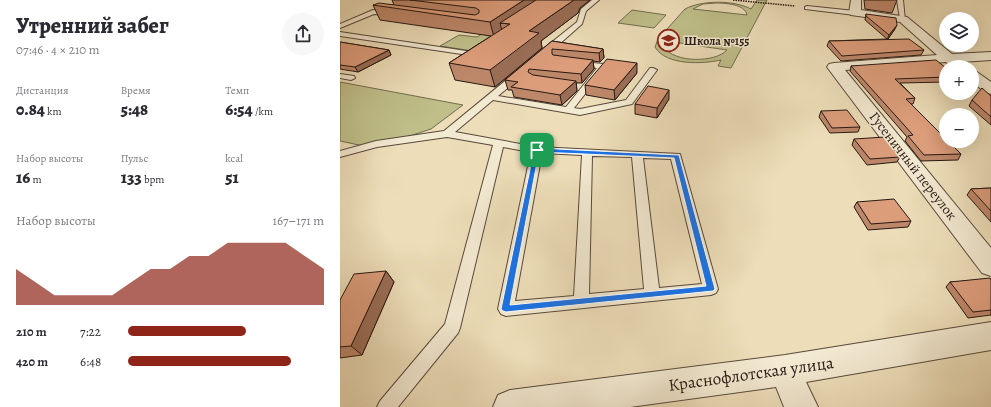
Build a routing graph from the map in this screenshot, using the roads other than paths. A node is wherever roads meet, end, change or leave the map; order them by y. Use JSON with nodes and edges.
{"nodes":[{"id":1,"x":596,"y":0,"type":"edge"},
{"id":2,"x":856,"y":0,"type":"edge"},
{"id":3,"x":900,"y":0,"type":"edge"},
{"id":4,"x":807,"y":8,"type":"road end"},
{"id":5,"x":855,"y":13,"type":"junction"},
{"id":6,"x":396,"y":15,"type":"edge"},
{"id":7,"x":903,"y":19,"type":"junction"},
{"id":8,"x":340,"y":26,"type":"edge"},
{"id":9,"x":340,"y":34,"type":"edge"},
{"id":10,"x":488,"y":45,"type":"edge"},
{"id":11,"x":991,"y":56,"type":"edge"},
{"id":12,"x":538,"y":57,"type":"edge"},
{"id":13,"x":948,"y":58,"type":"junction"},
{"id":14,"x":951,"y":60,"type":"edge"},
{"id":15,"x":566,"y":62,"type":"edge"},
{"id":16,"x":526,"y":67,"type":"edge"},
{"id":17,"x":653,"y":70,"type":"dead end"},
{"id":18,"x":340,"y":76,"type":"edge"},
{"id":19,"x":351,"y":78,"type":"dead end"},
{"id":20,"x":979,"y":80,"type":"edge"},
{"id":21,"x":991,"y":89,"type":"edge"},
{"id":22,"x":491,"y":97,"type":"junction"},
{"id":23,"x":568,"y":110,"type":"junction"},
{"id":24,"x":447,"y":134,"type":"junction"},
{"id":25,"x":498,"y":143,"type":"junction"},
{"id":26,"x":537,"y":150,"type":"junction"},
{"id":27,"x":587,"y":152,"type":"junction"},
{"id":28,"x":340,"y":154,"type":"edge"},
{"id":29,"x":637,"y":154,"type":"junction"},
{"id":30,"x":991,"y":266,"type":"edge"},
{"id":31,"x":652,"y":295,"type":"junction"},
{"id":32,"x":581,"y":302,"type":"junction"},
{"id":33,"x":991,"y":336,"type":"edge"},
{"id":34,"x":785,"y":370,"type":"junction"},
{"id":35,"x":386,"y":407,"type":"edge"},
{"id":36,"x":510,"y":407,"type":"edge"},
{"id":37,"x":801,"y":407,"type":"edge"}],
"edges":[{"from":1,"to":12,"type":"lane"},
{"from":2,"to":5,"type":"street"},
{"from":3,"to":7,"type":"lane"},
{"from":4,"to":5,"type":"lane"},
{"from":5,"to":7,"type":"street"},
{"from":6,"to":8,"type":"lane"},
{"from":7,"to":13,"type":"street"},
{"from":9,"to":10,"type":"lane"},
{"from":11,"to":13,"type":"street"},
{"from":13,"to":14,"type":"street"},
{"from":13,"to":30,"type":"street","name":"Гусеничный переулок"},
{"from":15,"to":23,"type":"lane"},
{"from":16,"to":22,"type":"lane"},
{"from":17,"to":23,"type":"lane"},
{"from":18,"to":19,"type":"lane"},
{"from":20,"to":21,"type":"street"},
{"from":22,"to":23,"type":"lane"},
{"from":22,"to":24,"type":"lane"},
{"from":24,"to":25,"type":"lane"},
{"from":24,"to":28,"type":"lane"},
{"from":25,"to":26,"type":"lane"},
{"from":25,"to":35,"type":"lane"},
{"from":26,"to":27,"type":"lane"},
{"from":26,"to":32,"type":"lane"},
{"from":27,"to":29,"type":"lane"},
{"from":27,"to":32,"type":"lane"},
{"from":29,"to":31,"type":"lane"},
{"from":29,"to":31,"type":"lane"},
{"from":31,"to":32,"type":"lane"},
{"from":33,"to":34,"type":"street","name":"Краснофлотская улица"},
{"from":34,"to":36,"type":"street","name":"Краснофлотская улица"},
{"from":34,"to":37,"type":"street"}]}
